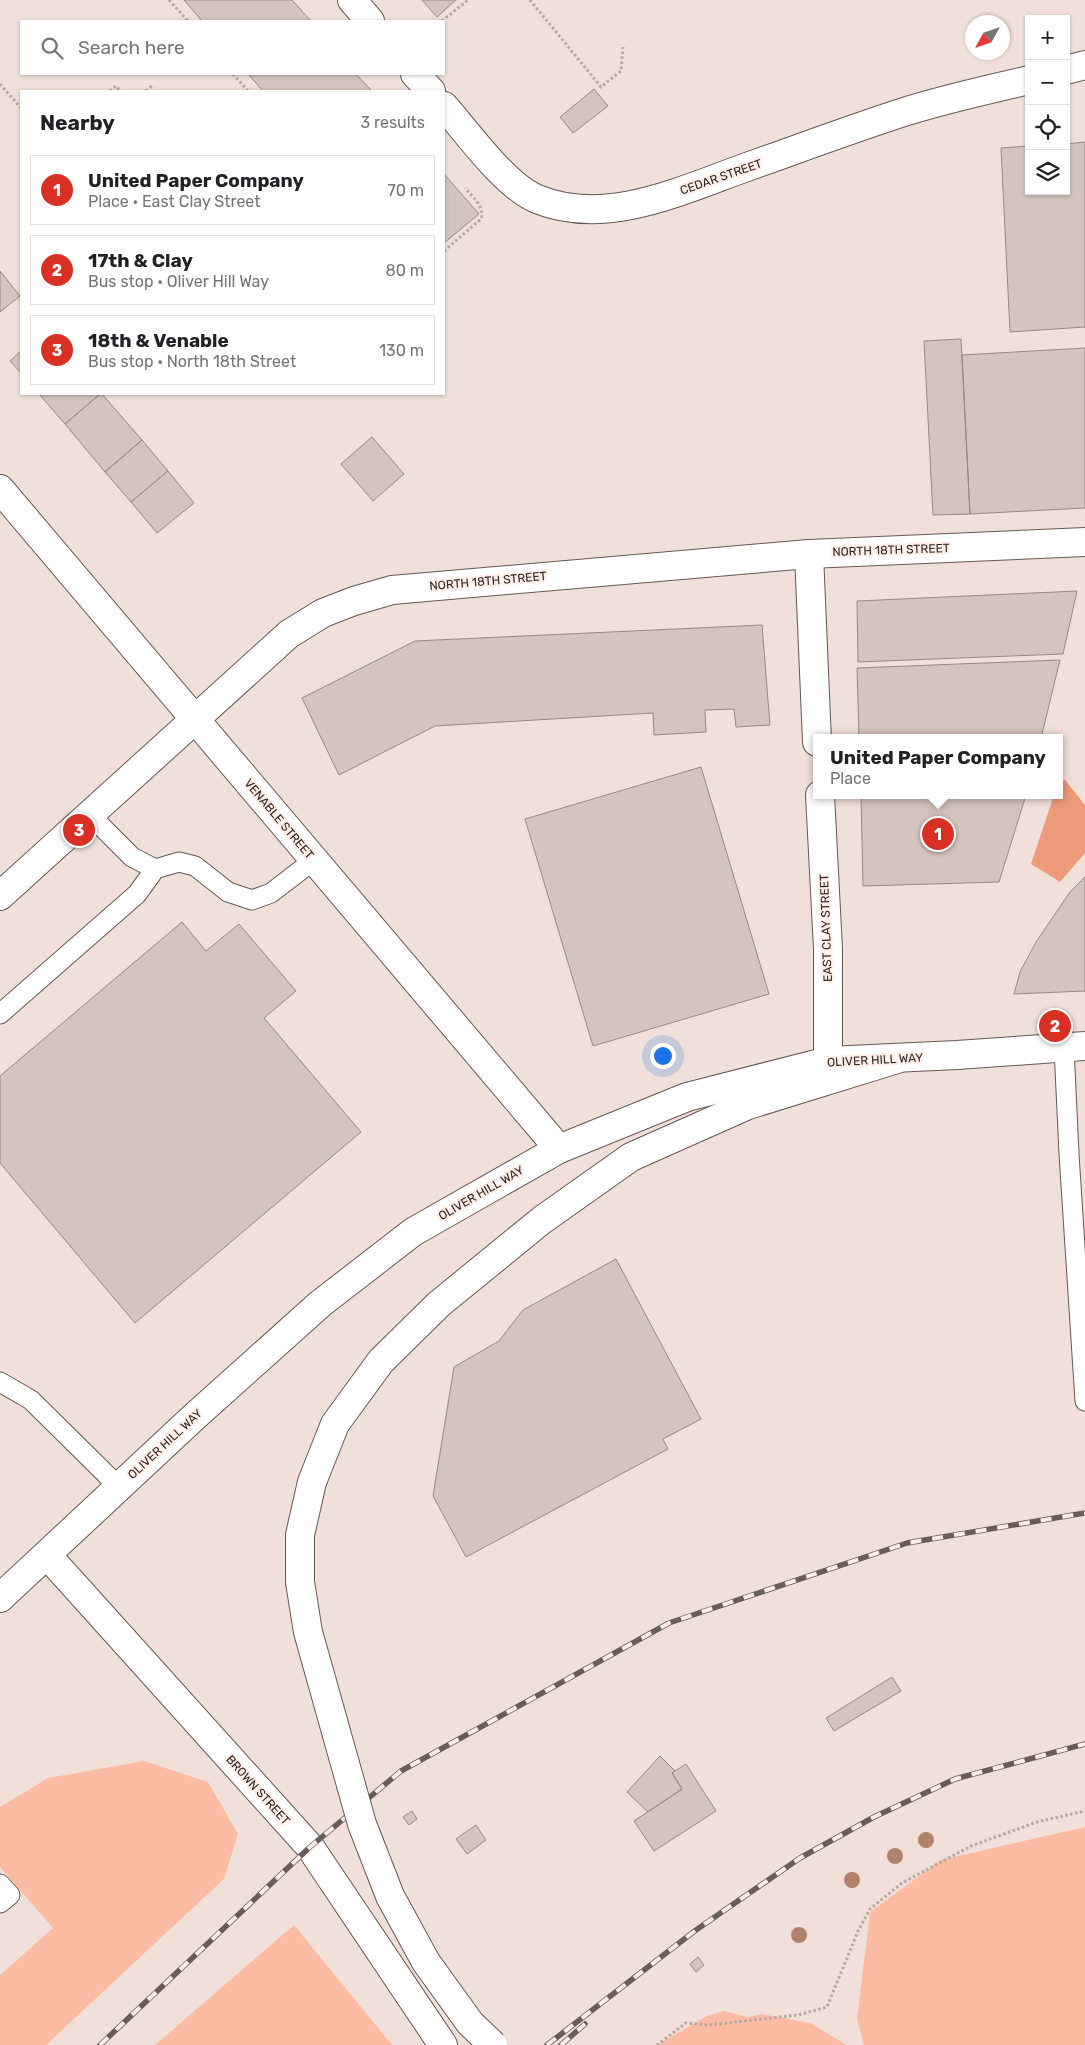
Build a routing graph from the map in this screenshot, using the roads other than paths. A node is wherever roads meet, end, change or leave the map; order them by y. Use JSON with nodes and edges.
{"nodes":[{"id":1,"x":352,"y":0,"type":"edge"},
{"id":2,"x":369,"y":20,"type":"edge"},
{"id":3,"x":1085,"y":65,"type":"edge"},
{"id":4,"x":1070,"y":69,"type":"edge"},
{"id":5,"x":416,"y":75,"type":"edge"},
{"id":6,"x":1025,"y":81,"type":"edge"},
{"id":7,"x":430,"y":90,"type":"edge"},
{"id":8,"x":445,"y":107,"type":"edge"},
{"id":9,"x":0,"y":488,"type":"edge"},
{"id":10,"x":1085,"y":542,"type":"edge"},
{"id":11,"x":809,"y":554,"type":"junction"},
{"id":12,"x":194,"y":719,"type":"junction"},
{"id":13,"x":817,"y":734,"type":"edge"},
{"id":14,"x":820,"y":799,"type":"edge"},
{"id":15,"x":89,"y":814,"type":"junction"},
{"id":16,"x":314,"y":860,"type":"junction"},
{"id":17,"x":155,"y":869,"type":"junction"},
{"id":18,"x":0,"y":896,"type":"edge"},
{"id":19,"x":0,"y":1014,"type":"edge"},
{"id":20,"x":1075,"y":1046,"type":"edge"},
{"id":21,"x":897,"y":1059,"type":"junction"},
{"id":22,"x":828,"y":1061,"type":"junction"},
{"id":23,"x":559,"y":1149,"type":"junction"},
{"id":24,"x":0,"y":1382,"type":"edge"},
{"id":25,"x":1085,"y":1401,"type":"edge"},
{"id":26,"x":119,"y":1487,"type":"junction"},
{"id":27,"x":47,"y":1555,"type":"junction"},
{"id":28,"x":0,"y":1598,"type":"edge"},
{"id":29,"x":0,"y":1884,"type":"edge"},
{"id":30,"x":0,"y":1903,"type":"edge"},
{"id":31,"x":443,"y":2045,"type":"edge"},
{"id":32,"x":493,"y":2045,"type":"edge"}],
"edges":[{"from":1,"to":2,"type":"main road"},
{"from":3,"to":4,"type":"main road"},
{"from":5,"to":7,"type":"main road"},
{"from":6,"to":8,"type":"main road","name":"CEDAR STREET"},
{"from":9,"to":12,"type":"main road","name":"VENABLE STREET"},
{"from":10,"to":11,"type":"main road","name":"NORTH 18TH STREET"},
{"from":11,"to":12,"type":"main road","name":"NORTH 18TH STREET"},
{"from":11,"to":13,"type":"main road"},
{"from":12,"to":15,"type":"main road","name":"NORTH 18TH STREET"},
{"from":12,"to":16,"type":"main road","name":"VENABLE STREET"},
{"from":14,"to":22,"type":"main road","name":"EAST CLAY STREET"},
{"from":15,"to":17,"type":"lane"},
{"from":15,"to":18,"type":"main road","name":"NORTH 18TH STREET"},
{"from":16,"to":17,"type":"lane"},
{"from":16,"to":23,"type":"main road","name":"VENABLE STREET"},
{"from":17,"to":19,"type":"lane"},
{"from":20,"to":21,"type":"main road","name":"OLIVER HILL WAY"},
{"from":20,"to":25,"type":"lane"},
{"from":21,"to":22,"type":"main road","name":"OLIVER HILL WAY"},
{"from":21,"to":32,"type":"main road","bridge":true},
{"from":22,"to":23,"type":"main road","name":"OLIVER HILL WAY"},
{"from":23,"to":26,"type":"main road","name":"OLIVER HILL WAY"},
{"from":24,"to":26,"type":"lane"},
{"from":26,"to":27,"type":"main road","name":"OLIVER HILL WAY"},
{"from":27,"to":28,"type":"main road","name":"OLIVER HILL WAY"},
{"from":27,"to":31,"type":"main road","name":"BROWN STREET"},
{"from":29,"to":30,"type":"lane"}]}
